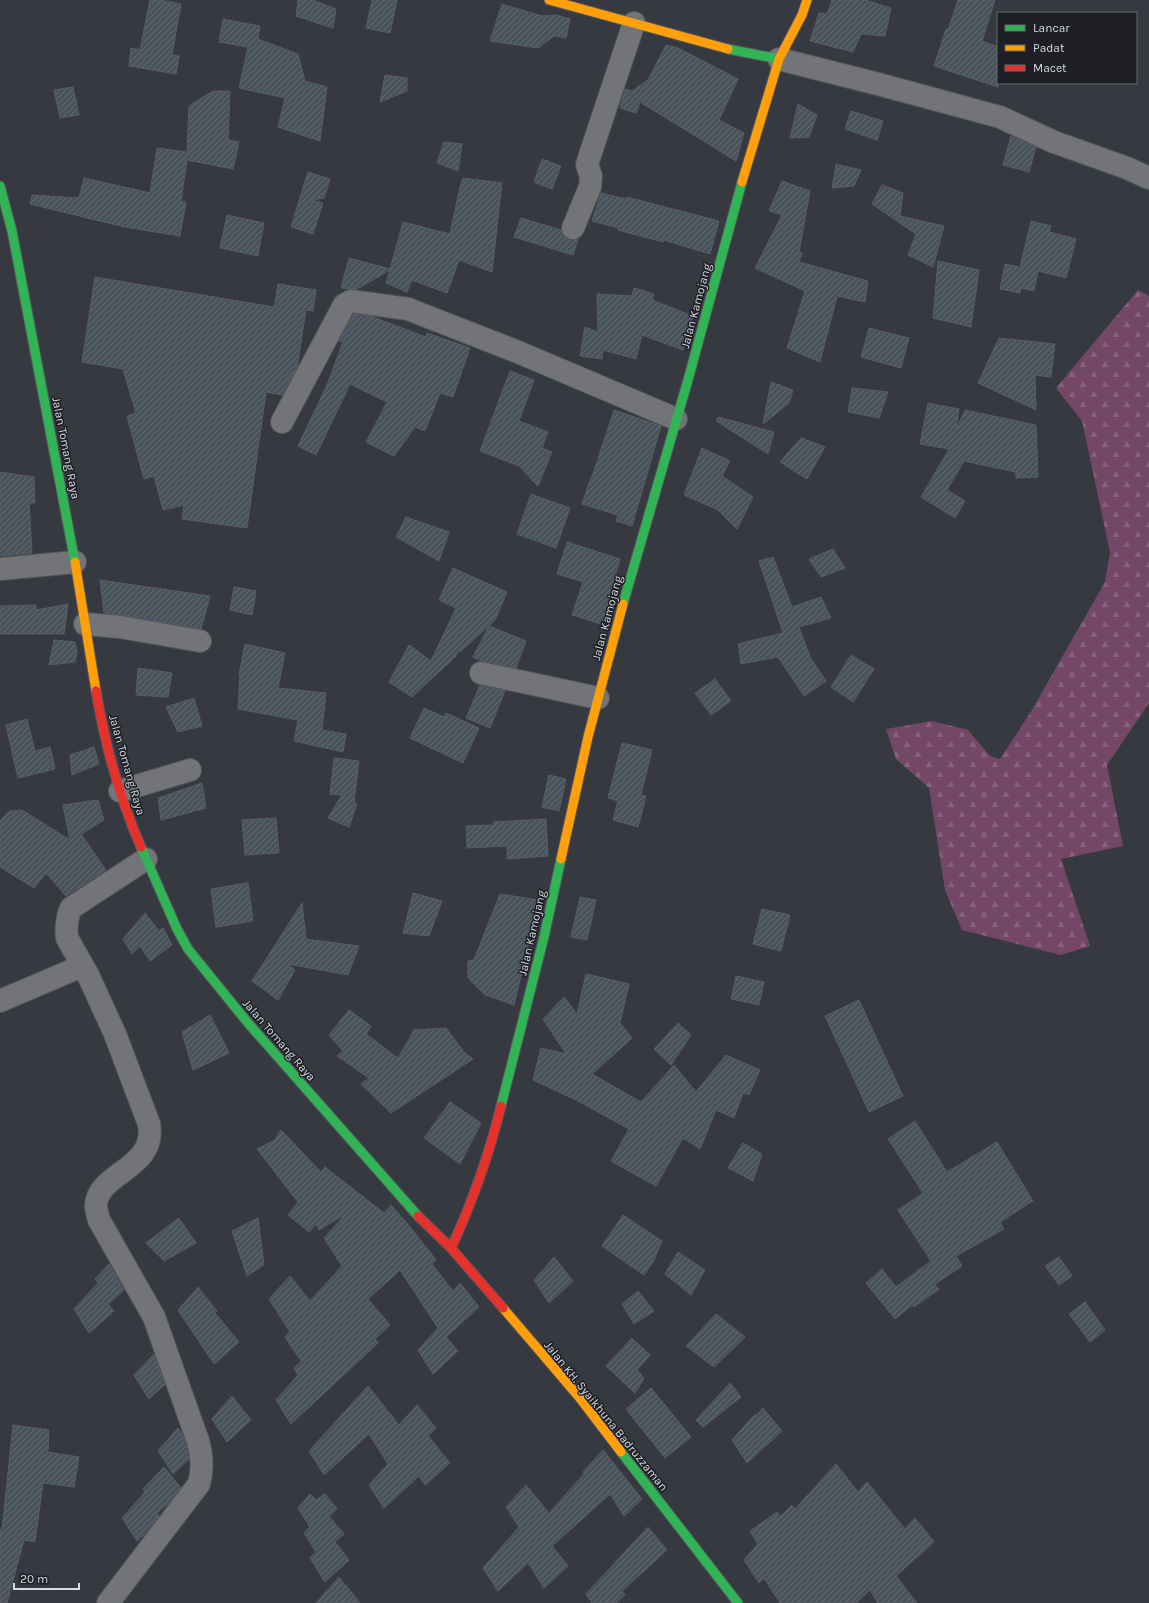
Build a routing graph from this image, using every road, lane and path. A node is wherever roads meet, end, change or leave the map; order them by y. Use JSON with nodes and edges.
{"nodes":[{"id":1,"x":549,"y":0,"type":"edge"},
{"id":2,"x":807,"y":0,"type":"edge"},
{"id":3,"x":634,"y":23,"type":"junction"},
{"id":4,"x":779,"y":59,"type":"junction"},
{"id":5,"x":1149,"y":178,"type":"edge"},
{"id":6,"x":0,"y":186,"type":"edge"},
{"id":7,"x":573,"y":228,"type":"dead end"},
{"id":8,"x":676,"y":419,"type":"junction"},
{"id":9,"x":282,"y":422,"type":"dead end"},
{"id":10,"x":75,"y":562,"type":"junction"},
{"id":11,"x":0,"y":569,"type":"edge"},
{"id":12,"x":85,"y":624,"type":"junction"},
{"id":13,"x":200,"y":640,"type":"dead end"},
{"id":14,"x":480,"y":673,"type":"dead end"},
{"id":15,"x":598,"y":698,"type":"junction"},
{"id":16,"x":190,"y":770,"type":"dead end"},
{"id":17,"x":120,"y":791,"type":"junction"},
{"id":18,"x":146,"y":859,"type":"junction"},
{"id":19,"x":82,"y":966,"type":"junction"},
{"id":20,"x":0,"y":1001,"type":"edge"},
{"id":21,"x":451,"y":1248,"type":"junction"},
{"id":22,"x":108,"y":1603,"type":"edge"},
{"id":23,"x":738,"y":1603,"type":"edge"}],
"edges":[{"from":1,"to":3,"type":"main road"},
{"from":2,"to":4,"type":"main road","name":"Jalan Kamojang"},
{"from":3,"to":4,"type":"main road"},
{"from":3,"to":7,"type":"street"},
{"from":4,"to":5,"type":"street"},
{"from":4,"to":8,"type":"main road","name":"Jalan Kamojang"},
{"from":6,"to":10,"type":"main road","name":"Jalan Tomang Raya"},
{"from":8,"to":9,"type":"street"},
{"from":8,"to":15,"type":"main road","name":"Jalan Kamojang"},
{"from":10,"to":11,"type":"street"},
{"from":10,"to":12,"type":"main road","name":"Jalan Tomang Raya"},
{"from":12,"to":13,"type":"street"},
{"from":12,"to":17,"type":"main road","name":"Jalan Tomang Raya"},
{"from":14,"to":15,"type":"street"},
{"from":15,"to":21,"type":"main road","name":"Jalan Kamojang"},
{"from":16,"to":17,"type":"street"},
{"from":17,"to":18,"type":"main road","name":"Jalan Tomang Raya"},
{"from":18,"to":19,"type":"street"},
{"from":18,"to":21,"type":"main road","name":"Jalan Tomang Raya"},
{"from":19,"to":20,"type":"street"},
{"from":19,"to":22,"type":"street"},
{"from":21,"to":23,"type":"main road","name":"Jalan KH. Syaikhuna Badruzzaman"}]}
